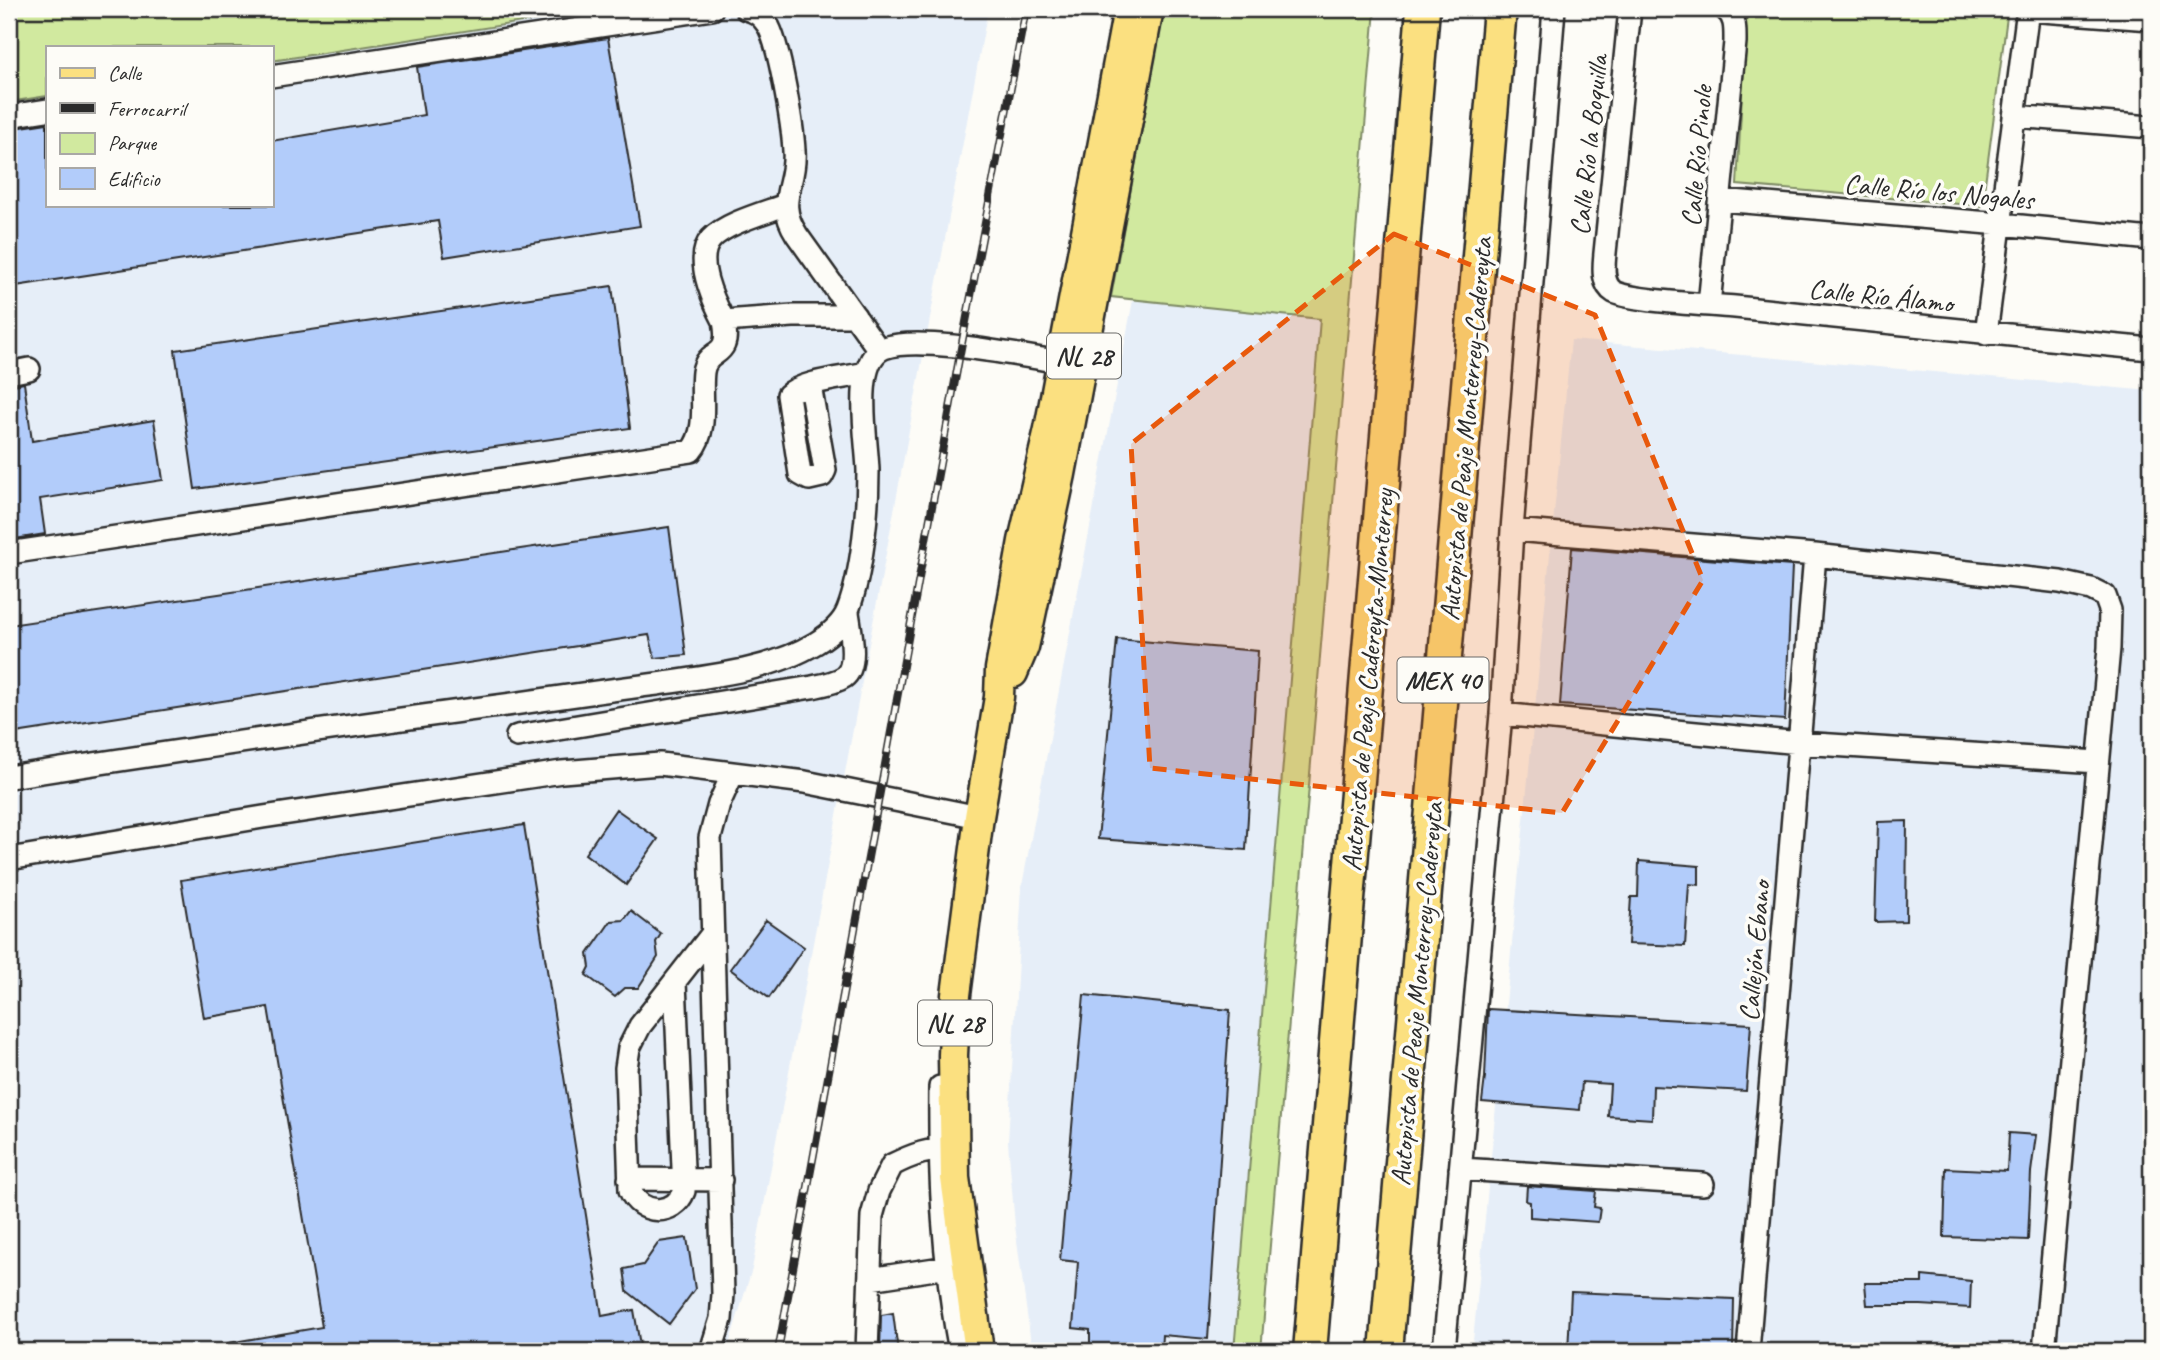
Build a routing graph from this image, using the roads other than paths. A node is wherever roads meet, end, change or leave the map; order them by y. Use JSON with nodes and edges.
{"nodes":[{"id":1,"x":712,"y":9,"type":"edge"},
{"id":2,"x":746,"y":9,"type":"edge"},
{"id":3,"x":1128,"y":9,"type":"edge"},
{"id":4,"x":1149,"y":9,"type":"edge"},
{"id":5,"x":1423,"y":9,"type":"edge"},
{"id":6,"x":1500,"y":9,"type":"edge"},
{"id":7,"x":1555,"y":9,"type":"edge"},
{"id":8,"x":1630,"y":9,"type":"edge"},
{"id":9,"x":2028,"y":10,"type":"edge"},
{"id":10,"x":1728,"y":11,"type":"edge"},
{"id":11,"x":2151,"y":19,"type":"edge"},
{"id":12,"x":273,"y":76,"type":"edge"},
{"id":13,"x":46,"y":110,"type":"edge"},
{"id":14,"x":9,"y":116,"type":"edge"},
{"id":15,"x":2014,"y":116,"type":"junction"},
{"id":16,"x":2151,"y":127,"type":"edge"},
{"id":17,"x":1118,"y":176,"type":"junction"},
{"id":18,"x":1721,"y":200,"type":"junction"},
{"id":19,"x":785,"y":205,"type":"junction"},
{"id":20,"x":2001,"y":223,"type":"junction"},
{"id":21,"x":2151,"y":239,"type":"edge"},
{"id":22,"x":1608,"y":287,"type":"joint"},
{"id":23,"x":1709,"y":305,"type":"junction"},
{"id":24,"x":855,"y":316,"type":"junction"},
{"id":25,"x":724,"y":321,"type":"junction"},
{"id":26,"x":1986,"y":334,"type":"junction"},
{"id":27,"x":879,"y":349,"type":"junction"},
{"id":28,"x":2151,"y":349,"type":"edge"},
{"id":29,"x":1061,"y":362,"type":"junction"},
{"id":30,"x":866,"y":373,"type":"junction"},
{"id":31,"x":810,"y":385,"type":"dead end"},
{"id":32,"x":1050,"y":530,"type":"junction"},
{"id":33,"x":1512,"y":530,"type":"junction"},
{"id":34,"x":9,"y":553,"type":"edge"},
{"id":35,"x":1815,"y":555,"type":"junction"},
{"id":36,"x":848,"y":612,"type":"junction"},
{"id":37,"x":999,"y":696,"type":"junction"},
{"id":38,"x":1501,"y":714,"type":"junction"},
{"id":39,"x":517,"y":736,"type":"dead end"},
{"id":40,"x":1800,"y":743,"type":"junction"},
{"id":41,"x":2098,"y":762,"type":"junction"},
{"id":42,"x":733,"y":773,"type":"junction"},
{"id":43,"x":9,"y":777,"type":"edge"},
{"id":44,"x":979,"y":817,"type":"junction"},
{"id":45,"x":9,"y":859,"type":"edge"},
{"id":46,"x":712,"y":934,"type":"junction"},
{"id":47,"x":675,"y":982,"type":"junction"},
{"id":48,"x":947,"y":1149,"type":"junction"},
{"id":49,"x":1460,"y":1169,"type":"junction"},
{"id":50,"x":629,"y":1178,"type":"junction"},
{"id":51,"x":685,"y":1180,"type":"junction"},
{"id":52,"x":721,"y":1180,"type":"junction"},
{"id":53,"x":1703,"y":1184,"type":"dead end"},
{"id":54,"x":956,"y":1266,"type":"junction"},
{"id":55,"x":870,"y":1279,"type":"junction"},
{"id":56,"x":711,"y":1351,"type":"edge"},
{"id":57,"x":867,"y":1351,"type":"edge"},
{"id":58,"x":960,"y":1351,"type":"edge"},
{"id":59,"x":979,"y":1351,"type":"edge"},
{"id":60,"x":1310,"y":1351,"type":"edge"},
{"id":61,"x":1386,"y":1351,"type":"edge"},
{"id":62,"x":1444,"y":1351,"type":"edge"},
{"id":63,"x":1748,"y":1351,"type":"edge"},
{"id":64,"x":2044,"y":1351,"type":"edge"}],
"edges":[{"from":1,"to":12,"type":"street"},
{"from":2,"to":19,"type":"street"},
{"from":3,"to":29,"type":"main road","number":"NL 28"},
{"from":4,"to":17,"type":"main road","number":"NL 28"},
{"from":5,"to":60,"type":"highway","name":"Autopista de Peaje Cadereyta-Monterrey","number":"MEX 40"},
{"from":6,"to":61,"type":"highway","name":"Autopista de Peaje Monterrey-Cadereyta","number":"MEX 40"},
{"from":7,"to":33,"type":"street"},
{"from":8,"to":22,"type":"street","name":"Calle Río la Boquilla"},
{"from":9,"to":11,"type":"street"},
{"from":9,"to":15,"type":"street"},
{"from":10,"to":18,"type":"street","name":"Calle Río Pinole"},
{"from":13,"to":14,"type":"street"},
{"from":15,"to":16,"type":"street"},
{"from":15,"to":20,"type":"street"},
{"from":17,"to":29,"type":"main road"},
{"from":17,"to":32,"type":"main road","number":"NL 28"},
{"from":18,"to":20,"type":"street","name":"Calle Río los Nogales"},
{"from":18,"to":23,"type":"street","name":"Calle Río Pinole"},
{"from":19,"to":24,"type":"street"},
{"from":19,"to":25,"type":"street"},
{"from":20,"to":21,"type":"street","name":"Calle Río los Nogales"},
{"from":20,"to":26,"type":"street"},
{"from":22,"to":23,"type":"street","name":"Calle Río Álamo"},
{"from":23,"to":26,"type":"street","name":"Calle Río Álamo"},
{"from":24,"to":25,"type":"street"},
{"from":24,"to":27,"type":"street"},
{"from":25,"to":34,"type":"street"},
{"from":26,"to":28,"type":"street","name":"Calle Río Álamo"},
{"from":27,"to":29,"type":"street"},
{"from":27,"to":30,"type":"street"},
{"from":29,"to":32,"type":"main road"},
{"from":29,"to":37,"type":"main road","number":"NL 28"},
{"from":30,"to":31,"type":"street"},
{"from":30,"to":36,"type":"street"},
{"from":32,"to":37,"type":"main road","number":"NL 28"},
{"from":33,"to":35,"type":"street"},
{"from":33,"to":38,"type":"street"},
{"from":35,"to":40,"type":"street","name":"Callejón Ebano"},
{"from":35,"to":41,"type":"street"},
{"from":36,"to":39,"type":"street"},
{"from":36,"to":43,"type":"street"},
{"from":37,"to":44,"type":"main road","number":"NL 28"},
{"from":38,"to":40,"type":"street"},
{"from":38,"to":49,"type":"street"},
{"from":40,"to":41,"type":"street"},
{"from":40,"to":63,"type":"street","name":"Callejón Ebano"},
{"from":41,"to":64,"type":"street"},
{"from":42,"to":44,"type":"street"},
{"from":42,"to":45,"type":"street"},
{"from":42,"to":46,"type":"street"},
{"from":44,"to":48,"type":"main road","number":"NL 28"},
{"from":46,"to":47,"type":"street"},
{"from":46,"to":52,"type":"street"},
{"from":47,"to":50,"type":"street"},
{"from":47,"to":51,"type":"street"},
{"from":48,"to":54,"type":"main road","number":"NL 28"},
{"from":48,"to":55,"type":"street"},
{"from":49,"to":53,"type":"street"},
{"from":49,"to":62,"type":"street"},
{"from":50,"to":51,"type":"street"},
{"from":50,"to":51,"type":"street"},
{"from":51,"to":52,"type":"street"},
{"from":52,"to":56,"type":"street"},
{"from":54,"to":55,"type":"street"},
{"from":54,"to":58,"type":"street"},
{"from":54,"to":59,"type":"main road","number":"NL 28"},
{"from":55,"to":57,"type":"street"}]}
